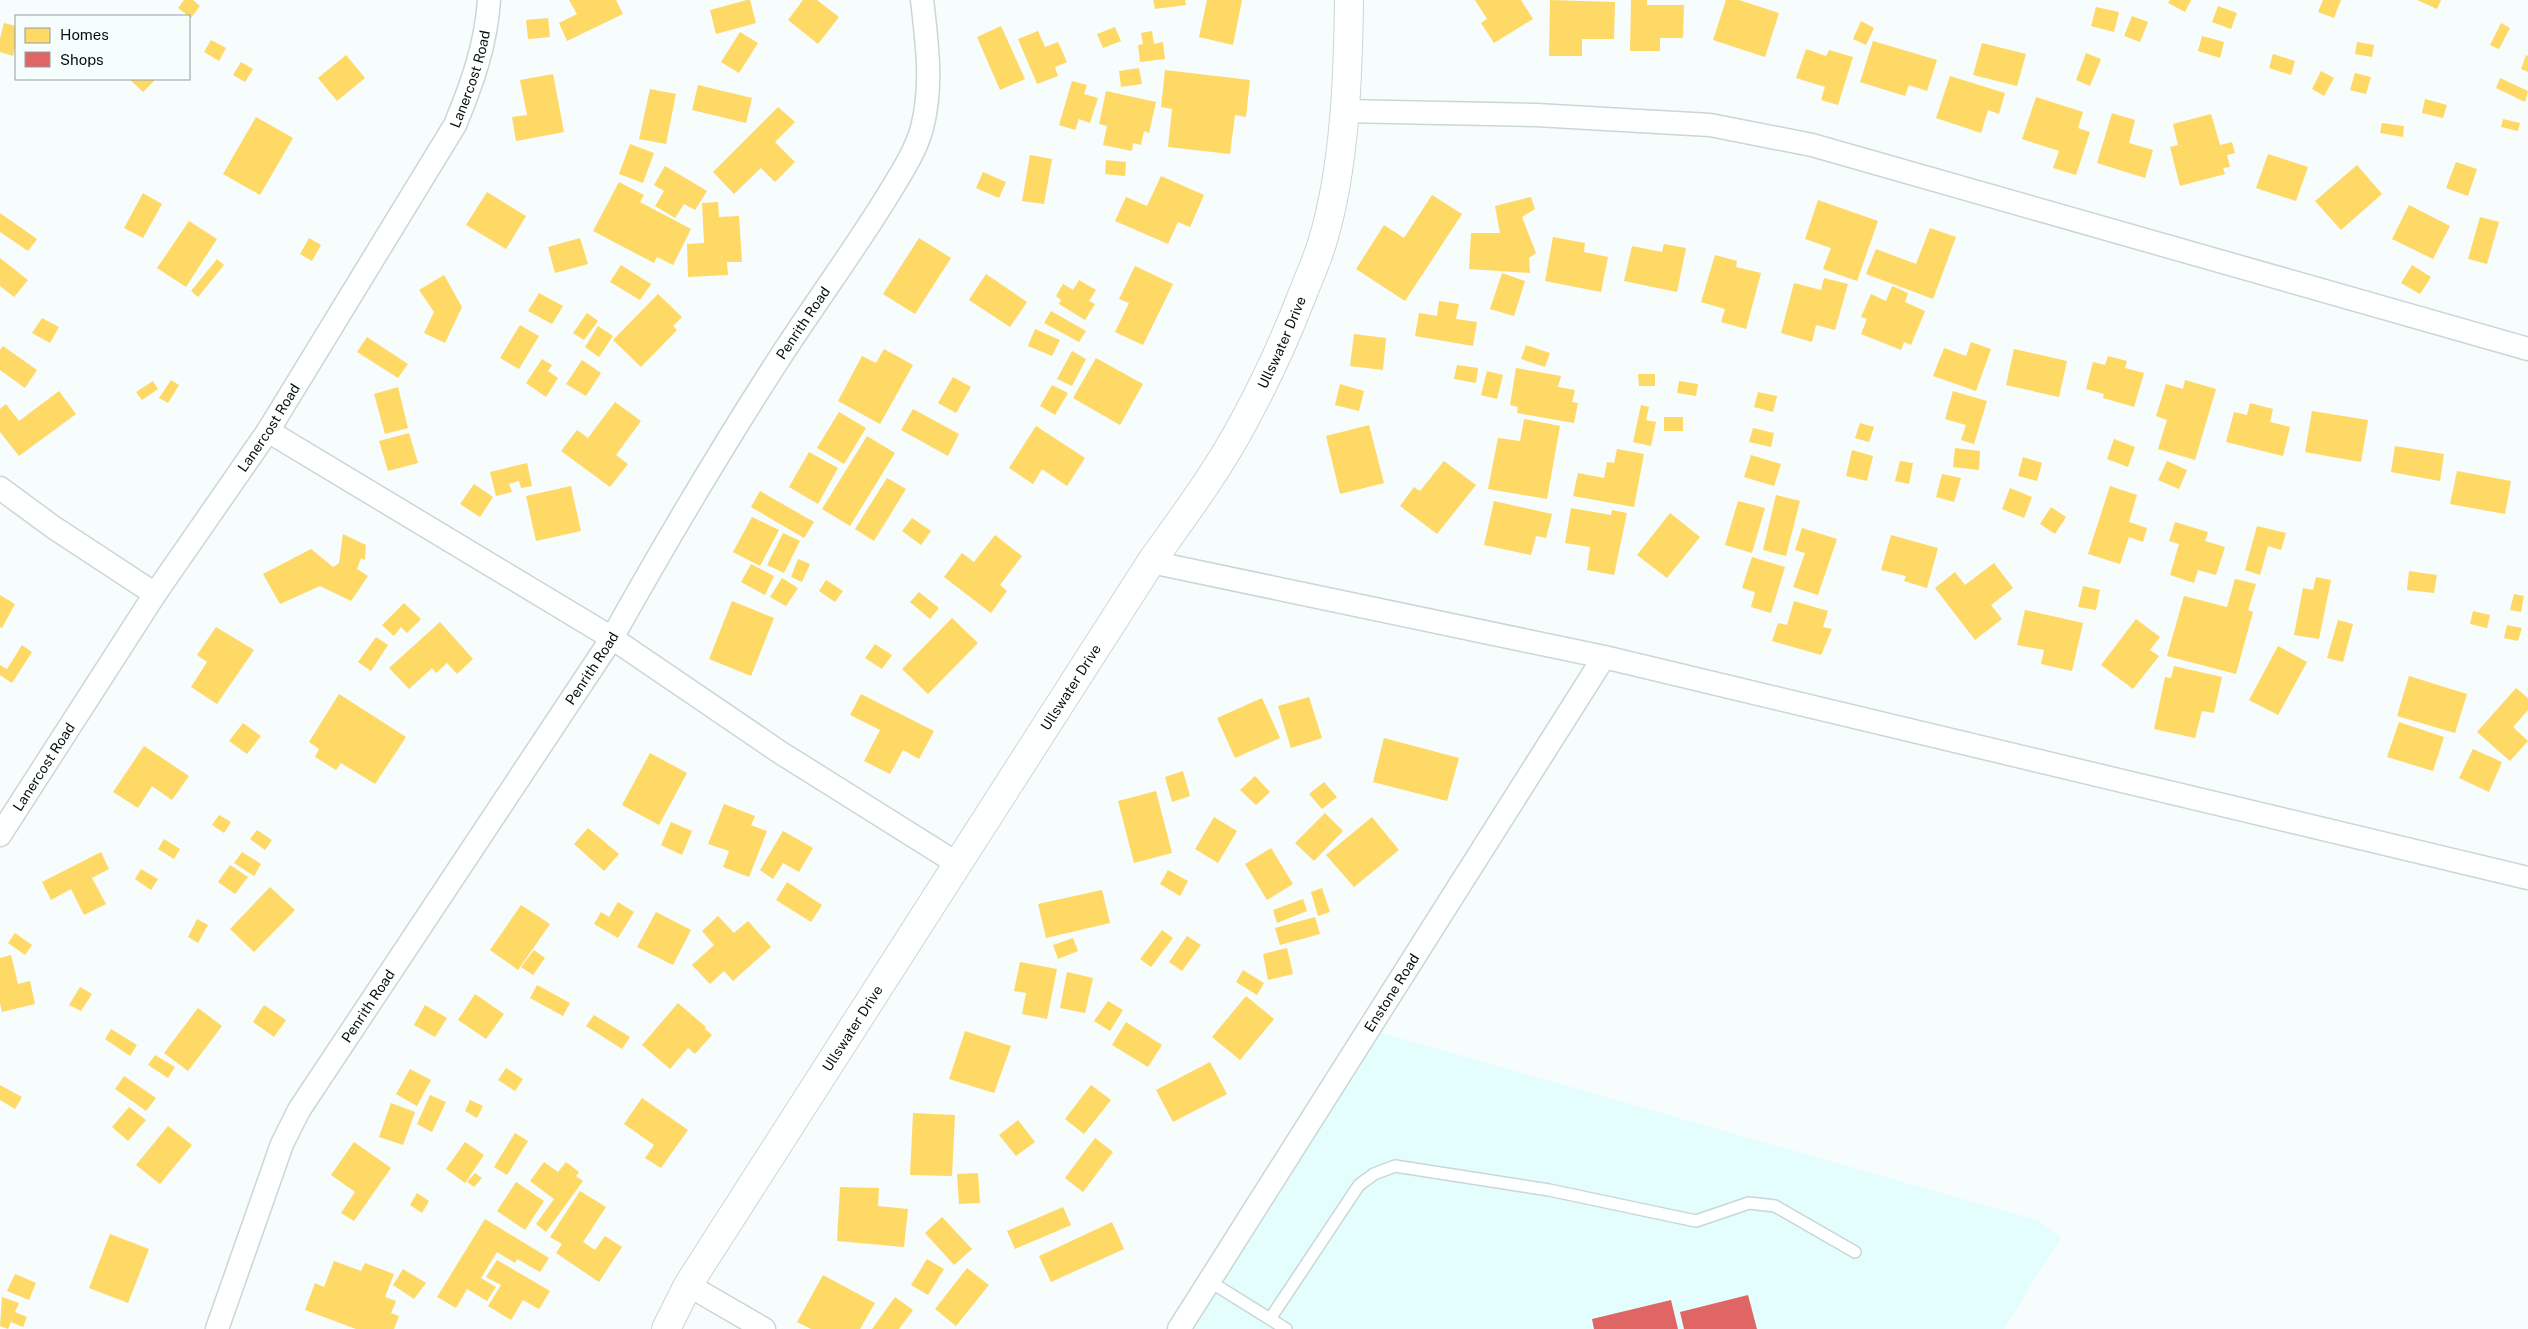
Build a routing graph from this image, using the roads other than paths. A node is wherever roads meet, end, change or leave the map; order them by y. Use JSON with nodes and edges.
{"nodes":[{"id":1,"x":489,"y":0,"type":"edge"},
{"id":2,"x":922,"y":0,"type":"edge"},
{"id":3,"x":1349,"y":0,"type":"edge"},
{"id":4,"x":1344,"y":111,"type":"junction"},
{"id":5,"x":2528,"y":349,"type":"edge"},
{"id":6,"x":268,"y":431,"type":"junction"},
{"id":7,"x":0,"y":488,"type":"edge"},
{"id":8,"x":1152,"y":562,"type":"junction"},
{"id":9,"x":155,"y":594,"type":"junction"},
{"id":10,"x":612,"y":638,"type":"junction"},
{"id":11,"x":1604,"y":656,"type":"junction"},
{"id":12,"x":0,"y":835,"type":"edge"},
{"id":13,"x":958,"y":864,"type":"junction"},
{"id":14,"x":2528,"y":878,"type":"edge"},
{"id":15,"x":1855,"y":1252,"type":"dead end"},
{"id":16,"x":1210,"y":1281,"type":"junction"},
{"id":17,"x":688,"y":1285,"type":"junction"},
{"id":18,"x":1270,"y":1319,"type":"junction"},
{"id":19,"x":217,"y":1329,"type":"edge"},
{"id":20,"x":666,"y":1329,"type":"edge"},
{"id":21,"x":764,"y":1329,"type":"edge"},
{"id":22,"x":1179,"y":1329,"type":"edge"},
{"id":23,"x":1286,"y":1329,"type":"edge"}],
"edges":[{"from":1,"to":6,"type":"street","name":"Lanercost Road"},
{"from":2,"to":10,"type":"street","name":"Penrith Road"},
{"from":3,"to":4,"type":"street","name":"Ullswater Drive"},
{"from":4,"to":5,"type":"street"},
{"from":4,"to":8,"type":"street","name":"Ullswater Drive"},
{"from":6,"to":9,"type":"street","name":"Lanercost Road"},
{"from":6,"to":10,"type":"street"},
{"from":7,"to":9,"type":"street"},
{"from":8,"to":11,"type":"street"},
{"from":8,"to":13,"type":"street","name":"Ullswater Drive"},
{"from":9,"to":12,"type":"street","name":"Lanercost Road"},
{"from":10,"to":13,"type":"street"},
{"from":10,"to":19,"type":"street","name":"Penrith Road"},
{"from":11,"to":14,"type":"street"},
{"from":11,"to":16,"type":"street","name":"Enstone Road"},
{"from":13,"to":17,"type":"street","name":"Ullswater Drive"},
{"from":15,"to":18,"type":"lane"},
{"from":16,"to":18,"type":"lane"},
{"from":16,"to":22,"type":"street","name":"Enstone Road"},
{"from":17,"to":20,"type":"street","name":"Ullswater Drive"},
{"from":17,"to":21,"type":"street"},
{"from":18,"to":23,"type":"lane"}]}
